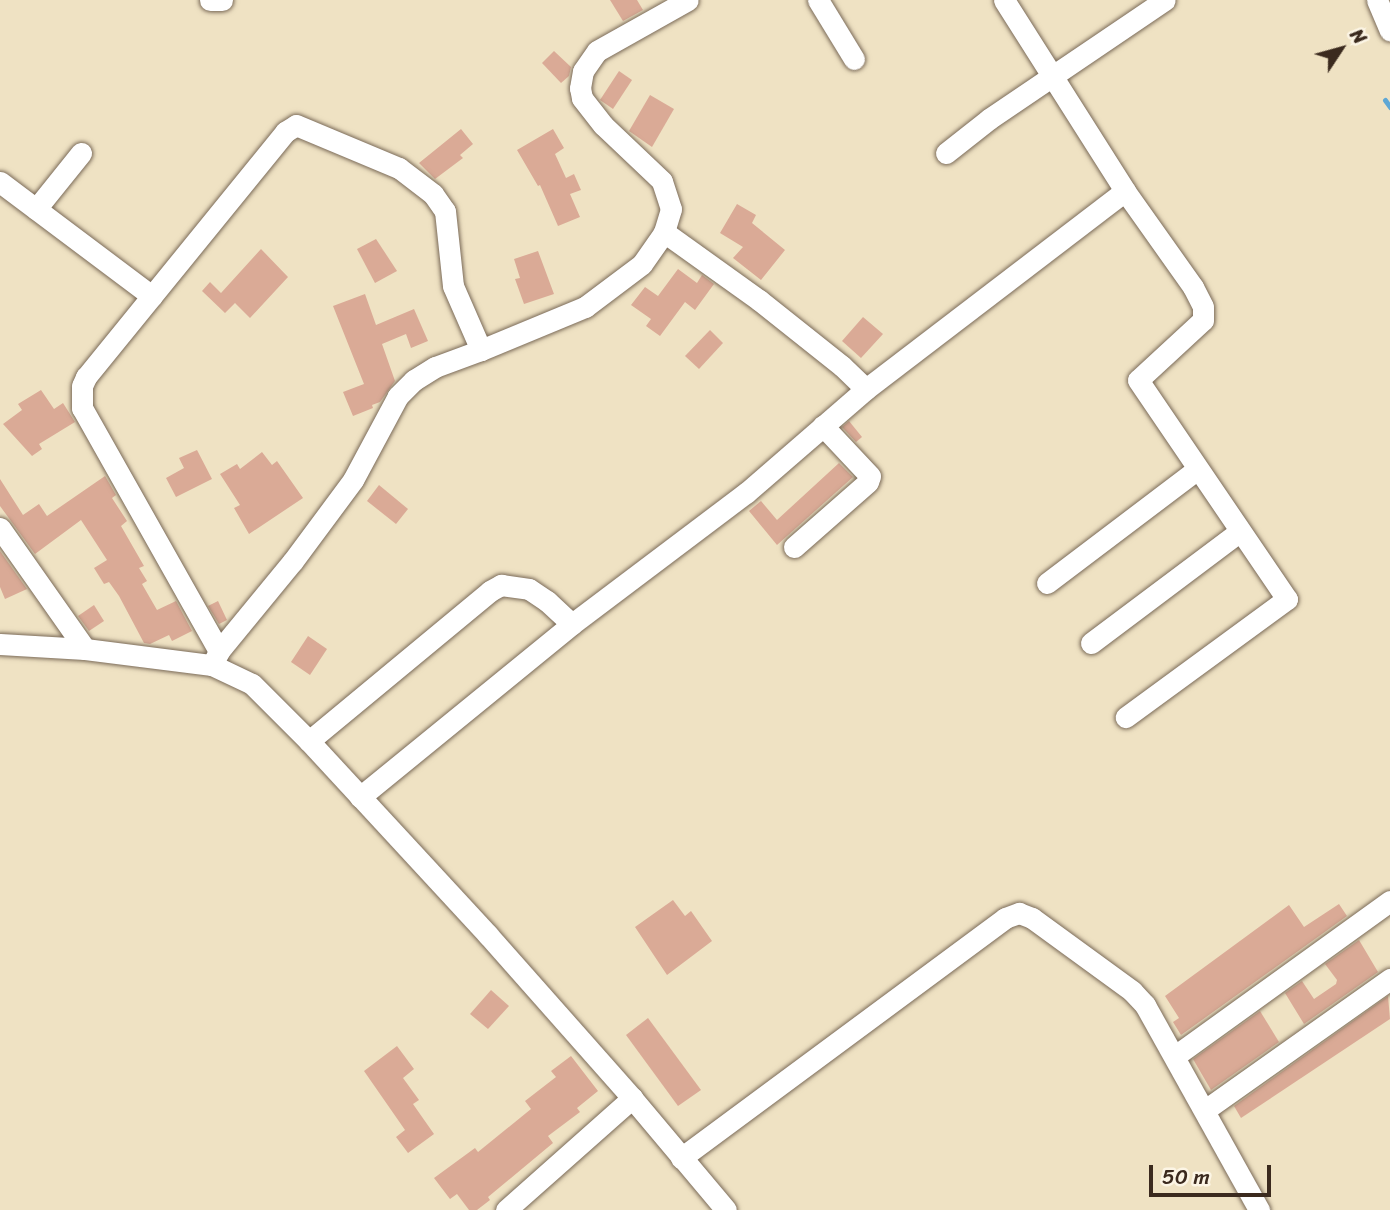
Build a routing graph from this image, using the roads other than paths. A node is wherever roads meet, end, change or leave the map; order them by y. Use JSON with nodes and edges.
{"nodes":[{"id":1,"x":209,"y":0,"type":"edge"},
{"id":2,"x":222,"y":0,"type":"edge"},
{"id":3,"x":688,"y":0,"type":"edge"},
{"id":4,"x":818,"y":0,"type":"edge"},
{"id":5,"x":1004,"y":0,"type":"edge"},
{"id":6,"x":1166,"y":0,"type":"edge"},
{"id":7,"x":1377,"y":0,"type":"edge"},
{"id":8,"x":1390,"y":30,"type":"edge"},
{"id":9,"x":855,"y":59,"type":"dead end"},
{"id":10,"x":1053,"y":77,"type":"junction"},
{"id":11,"x":81,"y":153,"type":"dead end"},
{"id":12,"x":946,"y":153,"type":"dead end"},
{"id":13,"x":0,"y":182,"type":"edge"},
{"id":14,"x":1125,"y":191,"type":"junction"},
{"id":15,"x":36,"y":209,"type":"junction"},
{"id":16,"x":664,"y":232,"type":"junction"},
{"id":17,"x":152,"y":296,"type":"junction"},
{"id":18,"x":481,"y":350,"type":"junction"},
{"id":19,"x":866,"y":390,"type":"junction"},
{"id":20,"x":824,"y":426,"type":"junction"},
{"id":21,"x":1198,"y":468,"type":"junction"},
{"id":22,"x":0,"y":528,"type":"edge"},
{"id":23,"x":1240,"y":531,"type":"junction"},
{"id":24,"x":794,"y":547,"type":"dead end"},
{"id":25,"x":1047,"y":583,"type":"dead end"},
{"id":26,"x":572,"y":624,"type":"junction"},
{"id":27,"x":1091,"y":643,"type":"dead end"},
{"id":28,"x":0,"y":644,"type":"edge"},
{"id":29,"x":85,"y":649,"type":"junction"},
{"id":30,"x":215,"y":658,"type":"junction"},
{"id":31,"x":1126,"y":717,"type":"dead end"},
{"id":32,"x":309,"y":741,"type":"junction"},
{"id":33,"x":360,"y":797,"type":"junction"},
{"id":34,"x":1390,"y":901,"type":"edge"},
{"id":35,"x":1390,"y":979,"type":"edge"},
{"id":36,"x":1175,"y":1056,"type":"junction"},
{"id":37,"x":632,"y":1098,"type":"junction"},
{"id":38,"x":1205,"y":1110,"type":"junction"},
{"id":39,"x":681,"y":1158,"type":"junction"},
{"id":40,"x":506,"y":1210,"type":"edge"},
{"id":41,"x":726,"y":1210,"type":"edge"},
{"id":42,"x":1259,"y":1210,"type":"edge"}],
"edges":[{"from":1,"to":2,"type":"street"},
{"from":3,"to":16,"type":"street"},
{"from":4,"to":9,"type":"street"},
{"from":5,"to":10,"type":"street"},
{"from":6,"to":10,"type":"street"},
{"from":7,"to":8,"type":"street"},
{"from":10,"to":12,"type":"street"},
{"from":10,"to":14,"type":"street"},
{"from":11,"to":15,"type":"street"},
{"from":13,"to":15,"type":"street"},
{"from":14,"to":19,"type":"street"},
{"from":14,"to":21,"type":"street"},
{"from":15,"to":17,"type":"street"},
{"from":16,"to":18,"type":"street"},
{"from":16,"to":19,"type":"street"},
{"from":17,"to":18,"type":"street"},
{"from":17,"to":30,"type":"street"},
{"from":18,"to":30,"type":"street"},
{"from":19,"to":20,"type":"street"},
{"from":20,"to":24,"type":"street"},
{"from":20,"to":26,"type":"street"},
{"from":21,"to":23,"type":"street"},
{"from":21,"to":25,"type":"street"},
{"from":22,"to":29,"type":"street"},
{"from":23,"to":27,"type":"street"},
{"from":23,"to":31,"type":"street"},
{"from":26,"to":32,"type":"street"},
{"from":26,"to":33,"type":"street"},
{"from":28,"to":29,"type":"street"},
{"from":29,"to":30,"type":"street"},
{"from":30,"to":32,"type":"street"},
{"from":32,"to":33,"type":"street"},
{"from":33,"to":37,"type":"street"},
{"from":34,"to":36,"type":"street"},
{"from":35,"to":38,"type":"street"},
{"from":36,"to":38,"type":"street"},
{"from":36,"to":39,"type":"street"},
{"from":37,"to":39,"type":"street"},
{"from":37,"to":40,"type":"street"},
{"from":38,"to":42,"type":"street"},
{"from":39,"to":41,"type":"street"}]}
